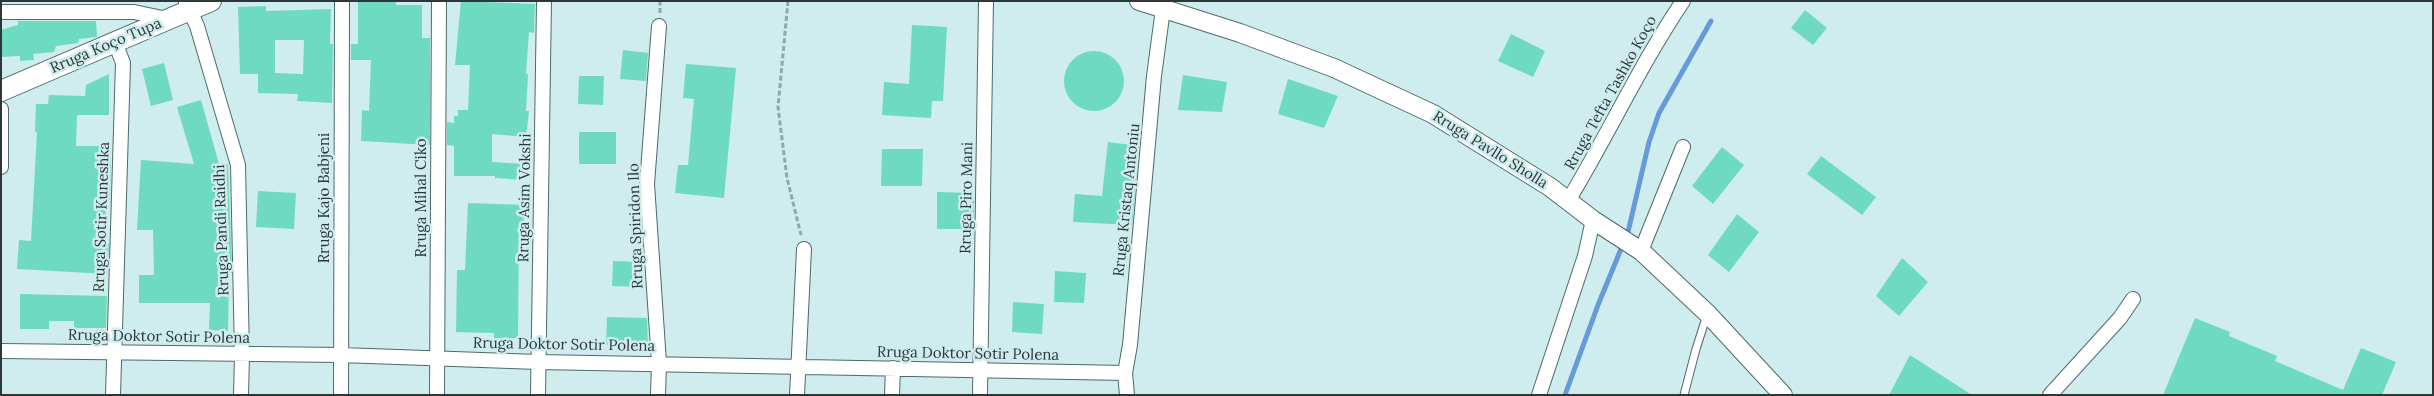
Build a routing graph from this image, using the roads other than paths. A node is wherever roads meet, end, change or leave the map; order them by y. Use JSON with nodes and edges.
{"nodes":[{"id":1,"x":212,"y":1,"type":"edge"},
{"id":2,"x":342,"y":1,"type":"edge"},
{"id":3,"x":439,"y":1,"type":"edge"},
{"id":4,"x":544,"y":1,"type":"edge"},
{"id":5,"x":986,"y":1,"type":"edge"},
{"id":6,"x":1139,"y":1,"type":"edge"},
{"id":7,"x":1683,"y":1,"type":"edge"},
{"id":8,"x":189,"y":6,"type":"edge"},
{"id":9,"x":1163,"y":9,"type":"junction"},
{"id":10,"x":1,"y":12,"type":"edge"},
{"id":11,"x":167,"y":19,"type":"junction"},
{"id":12,"x":659,"y":26,"type":"dead end"},
{"id":13,"x":115,"y":42,"type":"junction"},
{"id":14,"x":1,"y":91,"type":"edge"},
{"id":15,"x":1,"y":110,"type":"edge"},
{"id":16,"x":1683,"y":147,"type":"dead end"},
{"id":17,"x":1,"y":167,"type":"edge"},
{"id":18,"x":1568,"y":201,"type":"junction"},
{"id":19,"x":1593,"y":220,"type":"junction"},
{"id":20,"x":804,"y":249,"type":"road end"},
{"id":21,"x":1641,"y":251,"type":"junction"},
{"id":22,"x":2134,"y":299,"type":"dead end"},
{"id":23,"x":1708,"y":314,"type":"junction"},
{"id":24,"x":1,"y":350,"type":"edge"},
{"id":25,"x":114,"y":352,"type":"junction"},
{"id":26,"x":242,"y":354,"type":"junction"},
{"id":27,"x":341,"y":355,"type":"junction"},
{"id":28,"x":437,"y":358,"type":"junction"},
{"id":29,"x":538,"y":362,"type":"junction"},
{"id":30,"x":659,"y":363,"type":"junction"},
{"id":31,"x":798,"y":366,"type":"junction"},
{"id":32,"x":893,"y":368,"type":"junction"},
{"id":33,"x":980,"y":370,"type":"junction"},
{"id":34,"x":1125,"y":373,"type":"junction"},
{"id":35,"x":113,"y":395,"type":"edge"},
{"id":36,"x":240,"y":395,"type":"edge"},
{"id":37,"x":341,"y":395,"type":"edge"},
{"id":38,"x":437,"y":395,"type":"edge"},
{"id":39,"x":538,"y":395,"type":"edge"},
{"id":40,"x":658,"y":395,"type":"edge"},
{"id":41,"x":797,"y":395,"type":"edge"},
{"id":42,"x":892,"y":395,"type":"edge"},
{"id":43,"x":980,"y":395,"type":"edge"},
{"id":44,"x":1128,"y":395,"type":"edge"},
{"id":45,"x":1539,"y":395,"type":"edge"},
{"id":46,"x":1684,"y":395,"type":"edge"},
{"id":47,"x":1782,"y":395,"type":"edge"},
{"id":48,"x":2050,"y":395,"type":"edge"}],
"edges":[{"from":1,"to":8,"type":"main road","name":"Rruga Koço Tupa"},
{"from":2,"to":27,"type":"street","name":"Rruga Kajo Babjeni"},
{"from":3,"to":28,"type":"street","name":"Rruga Mihal Ciko"},
{"from":4,"to":29,"type":"street","name":"Rruga Asim Vokshi"},
{"from":5,"to":33,"type":"street","name":"Rruga Piro Mani"},
{"from":6,"to":9,"type":"street","name":"Rruga Pavllo Sholla"},
{"from":7,"to":18,"type":"street","name":"Rruga Tefta Tashko Koço"},
{"from":8,"to":11,"type":"main road","name":"Rruga Koço Tupa"},
{"from":8,"to":26,"type":"street","name":"Rruga Pandi Raidhi"},
{"from":9,"to":18,"type":"street","name":"Rruga Pavllo Sholla"},
{"from":9,"to":34,"type":"street","name":"Rruga Kristaq Antoniu"},
{"from":10,"to":11,"type":"street"},
{"from":11,"to":13,"type":"main road","name":"Rruga Koço Tupa"},
{"from":12,"to":30,"type":"street","name":"Rruga Spiridon Ilo"},
{"from":13,"to":14,"type":"main road","name":"Rruga Koço Tupa"},
{"from":13,"to":25,"type":"street","name":"Rruga Sotir Kuneshka"},
{"from":15,"to":17,"type":"street"},
{"from":16,"to":21,"type":"street"},
{"from":18,"to":19,"type":"street","name":"Rruga Pavllo Sholla"},
{"from":19,"to":21,"type":"street","name":"Rruga Pavllo Sholla"},
{"from":19,"to":45,"type":"street"},
{"from":20,"to":31,"type":"street"},
{"from":21,"to":23,"type":"street","name":"Rruga Pavllo Sholla"},
{"from":22,"to":48,"type":"street"},
{"from":23,"to":46,"type":"lane"},
{"from":23,"to":47,"type":"street","name":"Rruga Pavllo Sholla"},
{"from":24,"to":25,"type":"street","name":"Rruga Doktor Sotir Polena"},
{"from":25,"to":26,"type":"street","name":"Rruga Doktor Sotir Polena"},
{"from":25,"to":35,"type":"street","name":"Rruga Sotir Kuneshka"},
{"from":26,"to":27,"type":"street","name":"Rruga Doktor Sotir Polena"},
{"from":26,"to":36,"type":"street","name":"Rruga Pandi Raidhi"},
{"from":27,"to":28,"type":"street","name":"Rruga Doktor Sotir Polena"},
{"from":27,"to":37,"type":"street","name":"Rruga Kajo Babjeni"},
{"from":28,"to":29,"type":"street","name":"Rruga Doktor Sotir Polena"},
{"from":28,"to":38,"type":"street","name":"Rruga Mihal Ciko"},
{"from":29,"to":30,"type":"street","name":"Rruga Doktor Sotir Polena"},
{"from":29,"to":39,"type":"street","name":"Rruga Asim Vokshi"},
{"from":30,"to":31,"type":"street","name":"Rruga Doktor Sotir Polena"},
{"from":30,"to":40,"type":"street","name":"Rruga Spiridon Ilo"},
{"from":31,"to":32,"type":"street","name":"Rruga Doktor Sotir Polena"},
{"from":31,"to":41,"type":"street"},
{"from":32,"to":33,"type":"street","name":"Rruga Doktor Sotir Polena"},
{"from":32,"to":42,"type":"street"},
{"from":33,"to":34,"type":"street","name":"Rruga Doktor Sotir Polena"},
{"from":33,"to":43,"type":"street","name":"Rruga Piro Mani"},
{"from":34,"to":44,"type":"street","name":"Rruga Kristaq Antoniu"}]}
